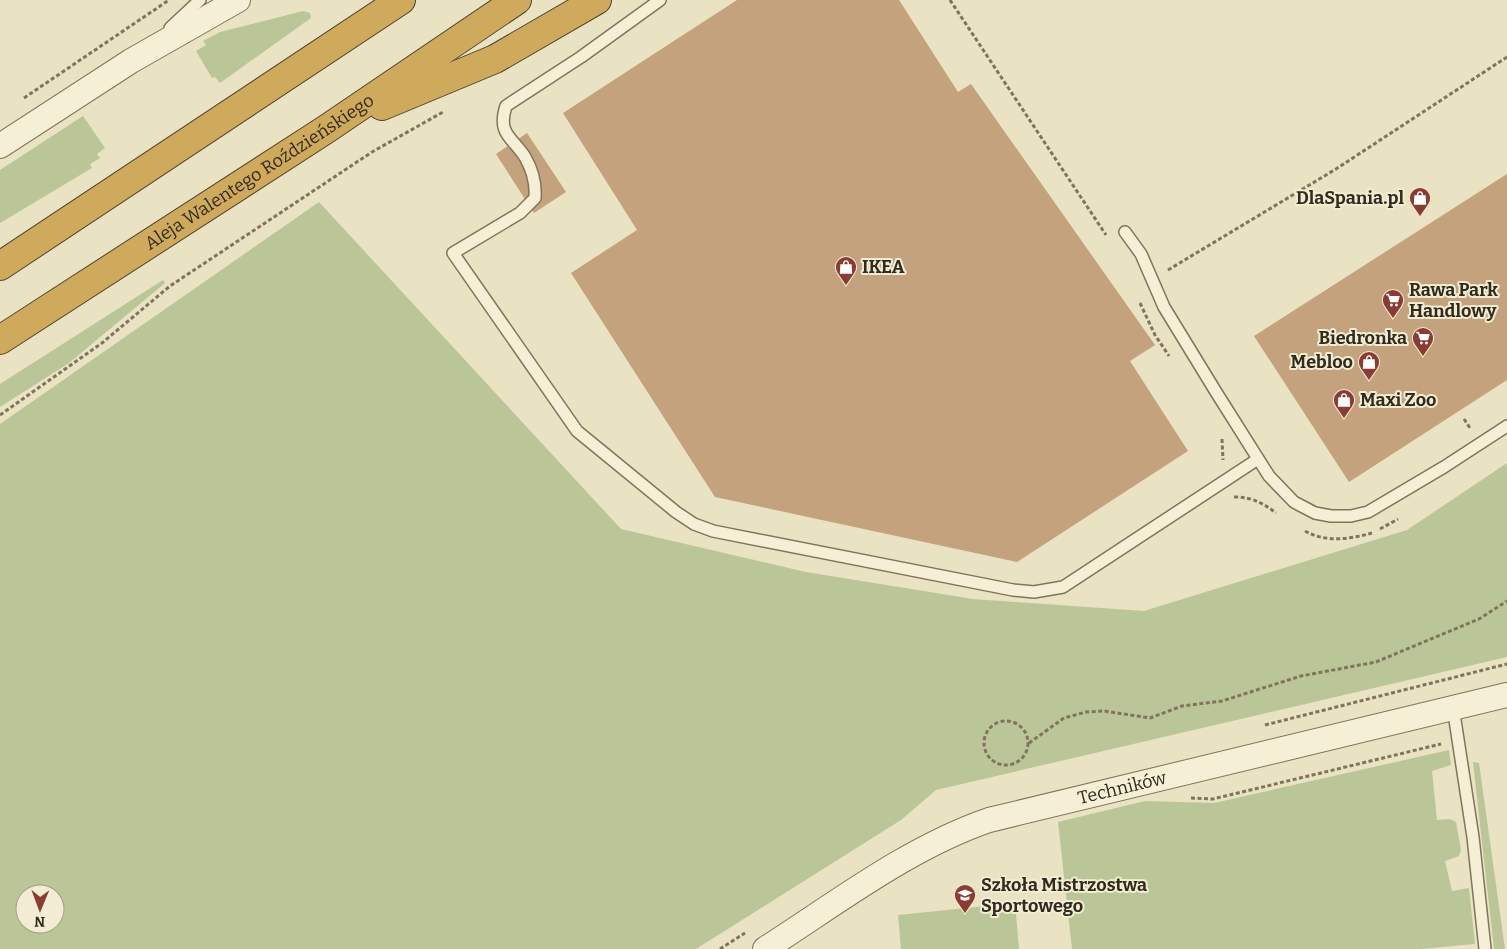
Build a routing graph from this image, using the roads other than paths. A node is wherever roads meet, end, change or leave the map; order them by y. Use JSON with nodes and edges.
{"nodes":[{"id":1,"x":238,"y":0,"type":"edge"},
{"id":2,"x":401,"y":0,"type":"edge"},
{"id":3,"x":517,"y":0,"type":"edge"},
{"id":4,"x":597,"y":0,"type":"edge"},
{"id":5,"x":660,"y":0,"type":"edge"},
{"id":6,"x":203,"y":6,"type":"edge"},
{"id":7,"x":325,"y":130,"type":"junction"},
{"id":8,"x":0,"y":146,"type":"edge"},
{"id":9,"x":1125,"y":232,"type":"dead end"},
{"id":10,"x":0,"y":266,"type":"edge"},
{"id":11,"x":0,"y":340,"type":"edge"},
{"id":12,"x":1507,"y":426,"type":"edge"},
{"id":13,"x":1258,"y":459,"type":"junction"},
{"id":14,"x":1507,"y":694,"type":"edge"},
{"id":15,"x":1453,"y":707,"type":"junction"},
{"id":16,"x":765,"y":949,"type":"edge"},
{"id":17,"x":1485,"y":949,"type":"edge"}],
"edges":[{"from":1,"to":6,"type":"street"},
{"from":2,"to":10,"type":"highway"},
{"from":3,"to":7,"type":"highway","name":"Aleja Walentego Roździeńskiego"},
{"from":4,"to":7,"type":"highway"},
{"from":5,"to":13,"type":"lane"},
{"from":6,"to":8,"type":"street"},
{"from":7,"to":11,"type":"highway","name":"Aleja Walentego Roździeńskiego"},
{"from":9,"to":13,"type":"lane"},
{"from":12,"to":13,"type":"lane"},
{"from":14,"to":15,"type":"street","name":"Techników"},
{"from":15,"to":16,"type":"street","name":"Techników"},
{"from":15,"to":17,"type":"lane"}]}
